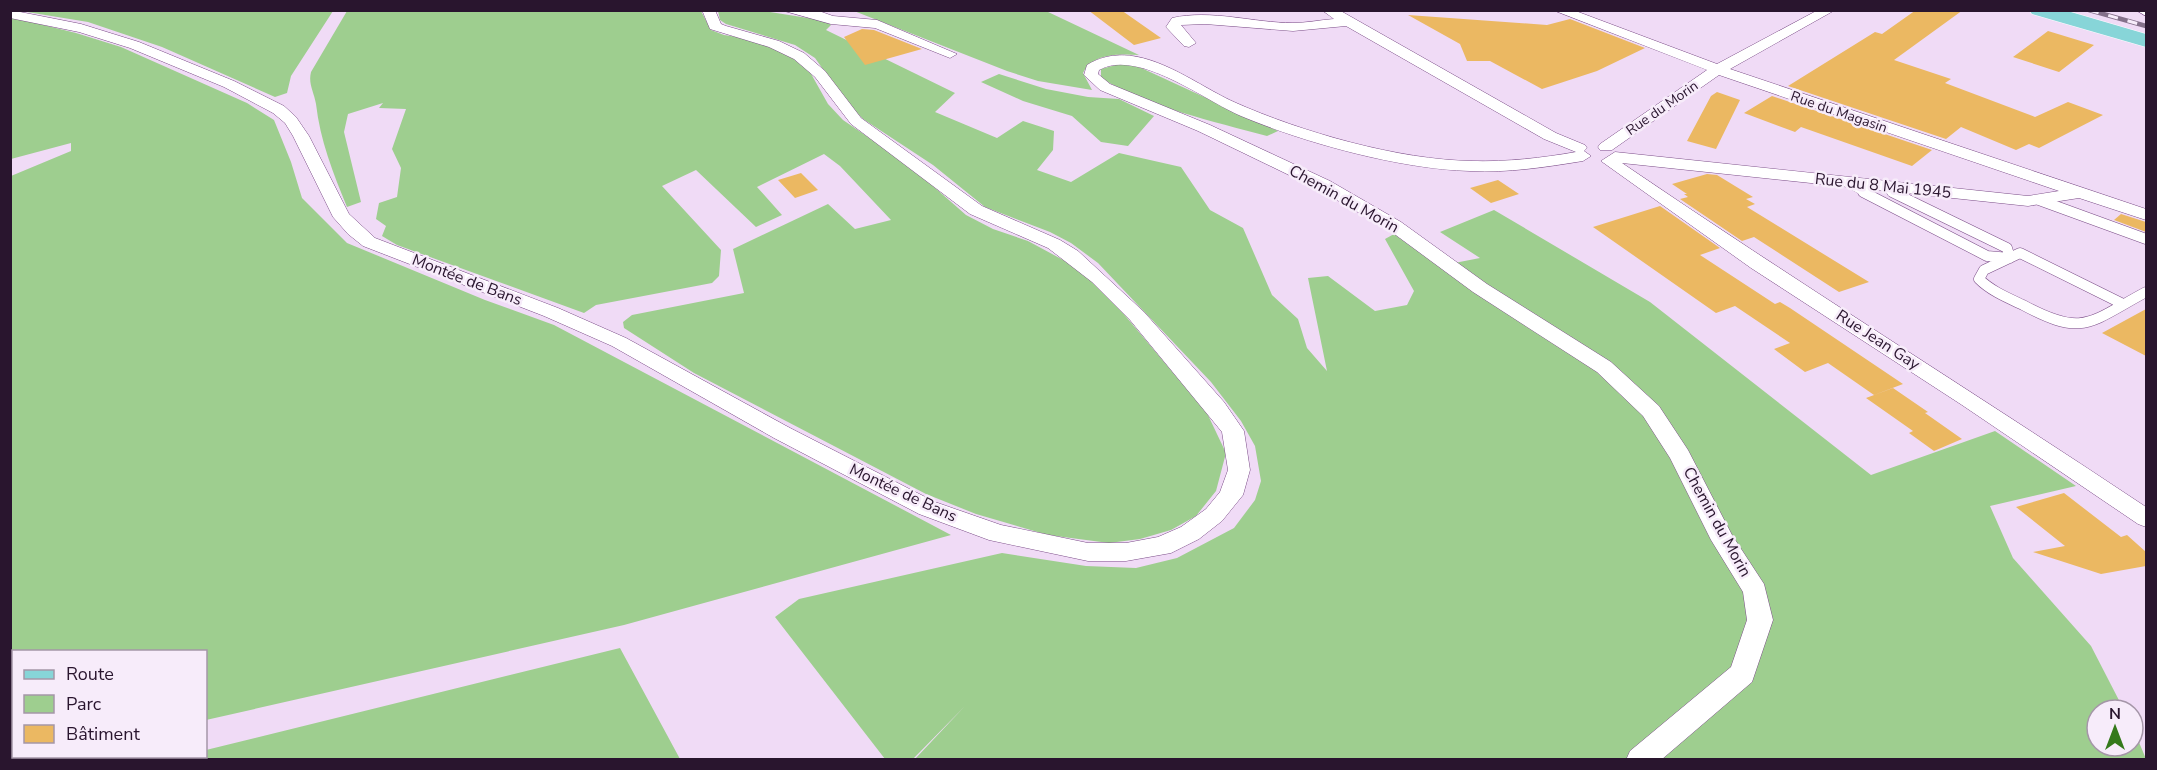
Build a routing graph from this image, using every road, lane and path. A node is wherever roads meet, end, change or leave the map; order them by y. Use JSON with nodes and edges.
{"nodes":[{"id":1,"x":708,"y":10,"type":"edge"},
{"id":2,"x":788,"y":10,"type":"edge"},
{"id":3,"x":1328,"y":10,"type":"edge"},
{"id":4,"x":1559,"y":10,"type":"edge"},
{"id":5,"x":1829,"y":10,"type":"edge"},
{"id":6,"x":2039,"y":10,"type":"edge"},
{"id":7,"x":2062,"y":10,"type":"edge"},
{"id":8,"x":2142,"y":10,"type":"edge"},
{"id":9,"x":2146,"y":12,"type":"edge"},
{"id":10,"x":10,"y":14,"type":"edge"},
{"id":11,"x":1345,"y":21,"type":"junction"},
{"id":12,"x":2146,"y":34,"type":"edge"},
{"id":13,"x":2146,"y":41,"type":"edge"},
{"id":14,"x":1189,"y":43,"type":"dead end"},
{"id":15,"x":950,"y":54,"type":"dead end"},
{"id":16,"x":1719,"y":70,"type":"junction"},
{"id":17,"x":1581,"y":152,"type":"junction"},
{"id":18,"x":1610,"y":155,"type":"junction"},
{"id":19,"x":1842,"y":181,"type":"junction"},
{"id":20,"x":1879,"y":185,"type":"junction"},
{"id":21,"x":2078,"y":194,"type":"junction"},
{"id":22,"x":2039,"y":200,"type":"junction"},
{"id":23,"x":2146,"y":215,"type":"edge"},
{"id":24,"x":2146,"y":239,"type":"edge"},
{"id":25,"x":2010,"y":258,"type":"junction"},
{"id":26,"x":2146,"y":292,"type":"edge"},
{"id":27,"x":2123,"y":304,"type":"junction"},
{"id":28,"x":2142,"y":510,"type":"edge"},
{"id":29,"x":1640,"y":759,"type":"edge"}],
"edges":[{"from":1,"to":10,"type":"street","name":"Montée de Bans"},
{"from":2,"to":15,"type":"street"},
{"from":3,"to":11,"type":"street"},
{"from":4,"to":16,"type":"street","name":"Rue du Magasin"},
{"from":5,"to":16,"type":"street"},
{"from":6,"to":13,"type":"main road"},
{"from":7,"to":12,"type":"main road"},
{"from":8,"to":9,"type":"street"},
{"from":11,"to":14,"type":"street"},
{"from":11,"to":17,"type":"street"},
{"from":16,"to":18,"type":"street","name":"Rue du Morin"},
{"from":16,"to":21,"type":"street","name":"Rue du Magasin"},
{"from":17,"to":18,"type":"street","name":"Rue du 8 Mai 1945"},
{"from":17,"to":29,"type":"street","name":"Chemin du Morin"},
{"from":18,"to":19,"type":"street","name":"Rue du 8 Mai 1945"},
{"from":18,"to":28,"type":"street","name":"Rue Jean Gay"},
{"from":19,"to":20,"type":"street","name":"Rue du 8 Mai 1945"},
{"from":19,"to":25,"type":"lane"},
{"from":20,"to":22,"type":"street","name":"Rue du 8 Mai 1945"},
{"from":20,"to":25,"type":"lane"},
{"from":21,"to":22,"type":"street","name":"Rue du 8 Mai 1945"},
{"from":21,"to":23,"type":"street","name":"Rue du 8 Mai 1945"},
{"from":22,"to":24,"type":"lane"},
{"from":25,"to":27,"type":"lane"},
{"from":25,"to":27,"type":"lane"},
{"from":26,"to":27,"type":"lane"}]}
